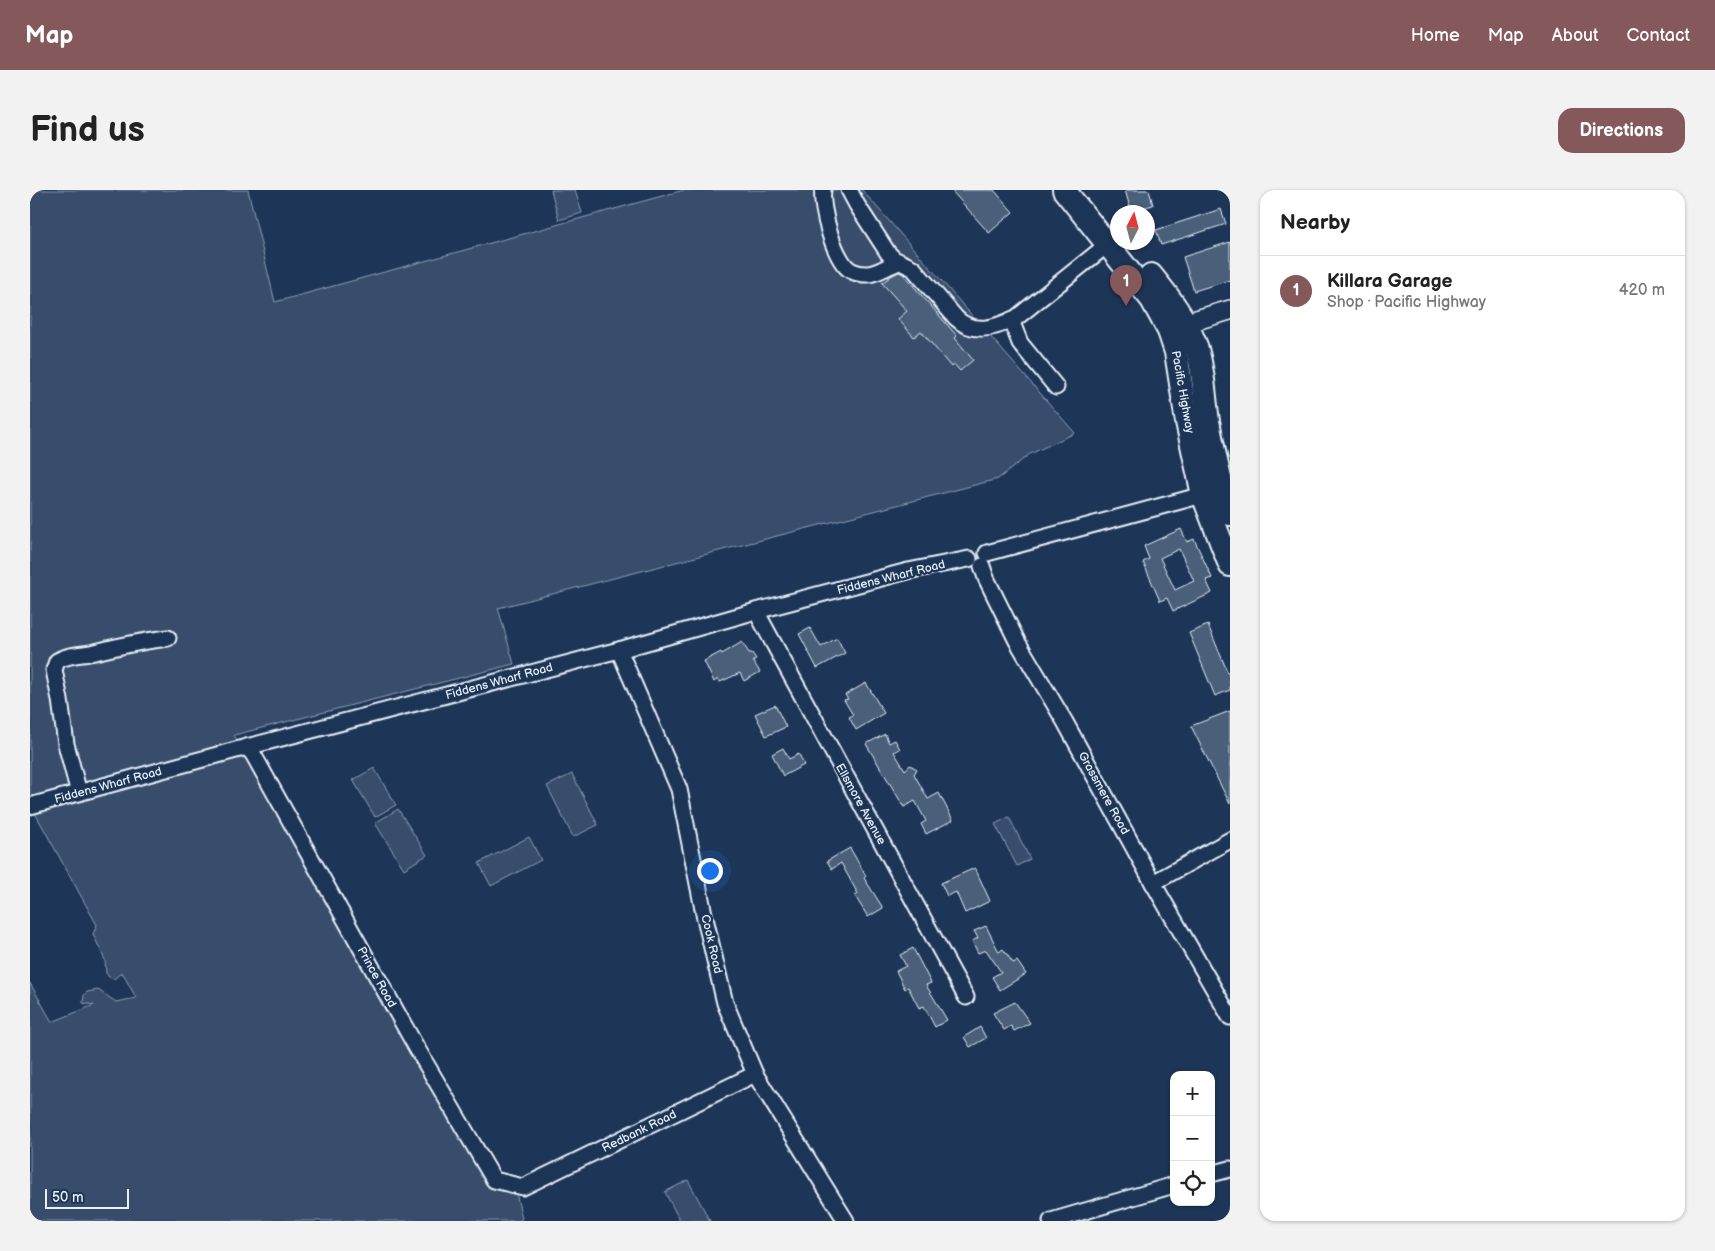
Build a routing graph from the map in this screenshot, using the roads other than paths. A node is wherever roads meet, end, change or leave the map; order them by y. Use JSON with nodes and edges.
{"nodes":[{"id":1,"x":823,"y":190,"type":"edge"},
{"id":2,"x":849,"y":190,"type":"edge"},
{"id":3,"x":1064,"y":190,"type":"edge"},
{"id":4,"x":1080,"y":190,"type":"edge"},
{"id":5,"x":1110,"y":232,"type":"edge"},
{"id":6,"x":1110,"y":235,"type":"edge"},
{"id":7,"x":1110,"y":246,"type":"edge"},
{"id":8,"x":1121,"y":250,"type":"edge"},
{"id":9,"x":900,"y":262,"type":"junction"},
{"id":10,"x":1230,"y":310,"type":"edge"},
{"id":11,"x":1011,"y":320,"type":"junction"},
{"id":12,"x":1178,"y":327,"type":"junction"},
{"id":13,"x":1056,"y":387,"type":"dead end"},
{"id":14,"x":1213,"y":492,"type":"junction"},
{"id":15,"x":1230,"y":514,"type":"edge"},
{"id":16,"x":980,"y":559,"type":"junction"},
{"id":17,"x":1230,"y":565,"type":"edge"},
{"id":18,"x":756,"y":611,"type":"junction"},
{"id":19,"x":168,"y":638,"type":"dead end"},
{"id":20,"x":619,"y":650,"type":"junction"},
{"id":21,"x":247,"y":746,"type":"junction"},
{"id":22,"x":79,"y":793,"type":"junction"},
{"id":23,"x":30,"y":806,"type":"edge"},
{"id":24,"x":1230,"y":840,"type":"edge"},
{"id":25,"x":1153,"y":883,"type":"junction"},
{"id":26,"x":966,"y":997,"type":"dead end"},
{"id":27,"x":1230,"y":1017,"type":"edge"},
{"id":28,"x":755,"y":1074,"type":"junction"},
{"id":29,"x":1230,"y":1169,"type":"edge"},
{"id":30,"x":1215,"y":1173,"type":"edge"},
{"id":31,"x":1170,"y":1186,"type":"edge"},
{"id":32,"x":523,"y":1187,"type":"joint"},
{"id":33,"x":846,"y":1221,"type":"edge"},
{"id":34,"x":1052,"y":1221,"type":"edge"}],
"edges":[{"from":1,"to":9,"type":"street"},
{"from":2,"to":9,"type":"street"},
{"from":3,"to":6,"type":"highway","name":"Pacific Highway"},
{"from":4,"to":5,"type":"highway","name":"Pacific Highway"},
{"from":7,"to":11,"type":"street"},
{"from":8,"to":12,"type":"highway","name":"Pacific Highway"},
{"from":9,"to":11,"type":"street"},
{"from":10,"to":12,"type":"main road"},
{"from":11,"to":13,"type":"street"},
{"from":12,"to":14,"type":"highway","name":"Pacific Highway"},
{"from":14,"to":15,"type":"highway","name":"Pacific Highway"},
{"from":14,"to":16,"type":"street","name":"Fiddens Wharf Road"},
{"from":14,"to":17,"type":"highway","name":"Pacific Highway"},
{"from":16,"to":18,"type":"street","name":"Fiddens Wharf Road"},
{"from":16,"to":25,"type":"street","name":"Grassmere Road"},
{"from":18,"to":20,"type":"street","name":"Fiddens Wharf Road"},
{"from":18,"to":26,"type":"street","name":"Ellsmore Avenue"},
{"from":19,"to":22,"type":"street"},
{"from":20,"to":21,"type":"street","name":"Fiddens Wharf Road"},
{"from":20,"to":28,"type":"street","name":"Cook Road"},
{"from":21,"to":22,"type":"street","name":"Fiddens Wharf Road"},
{"from":21,"to":32,"type":"street","name":"Prince Road"},
{"from":22,"to":23,"type":"street","name":"Fiddens Wharf Road"},
{"from":24,"to":25,"type":"street"},
{"from":25,"to":27,"type":"street","name":"Grassmere Road"},
{"from":28,"to":32,"type":"street","name":"Redbank Road"},
{"from":28,"to":33,"type":"street","name":"Cook Road"},
{"from":29,"to":30,"type":"street"},
{"from":31,"to":34,"type":"street"}]}
